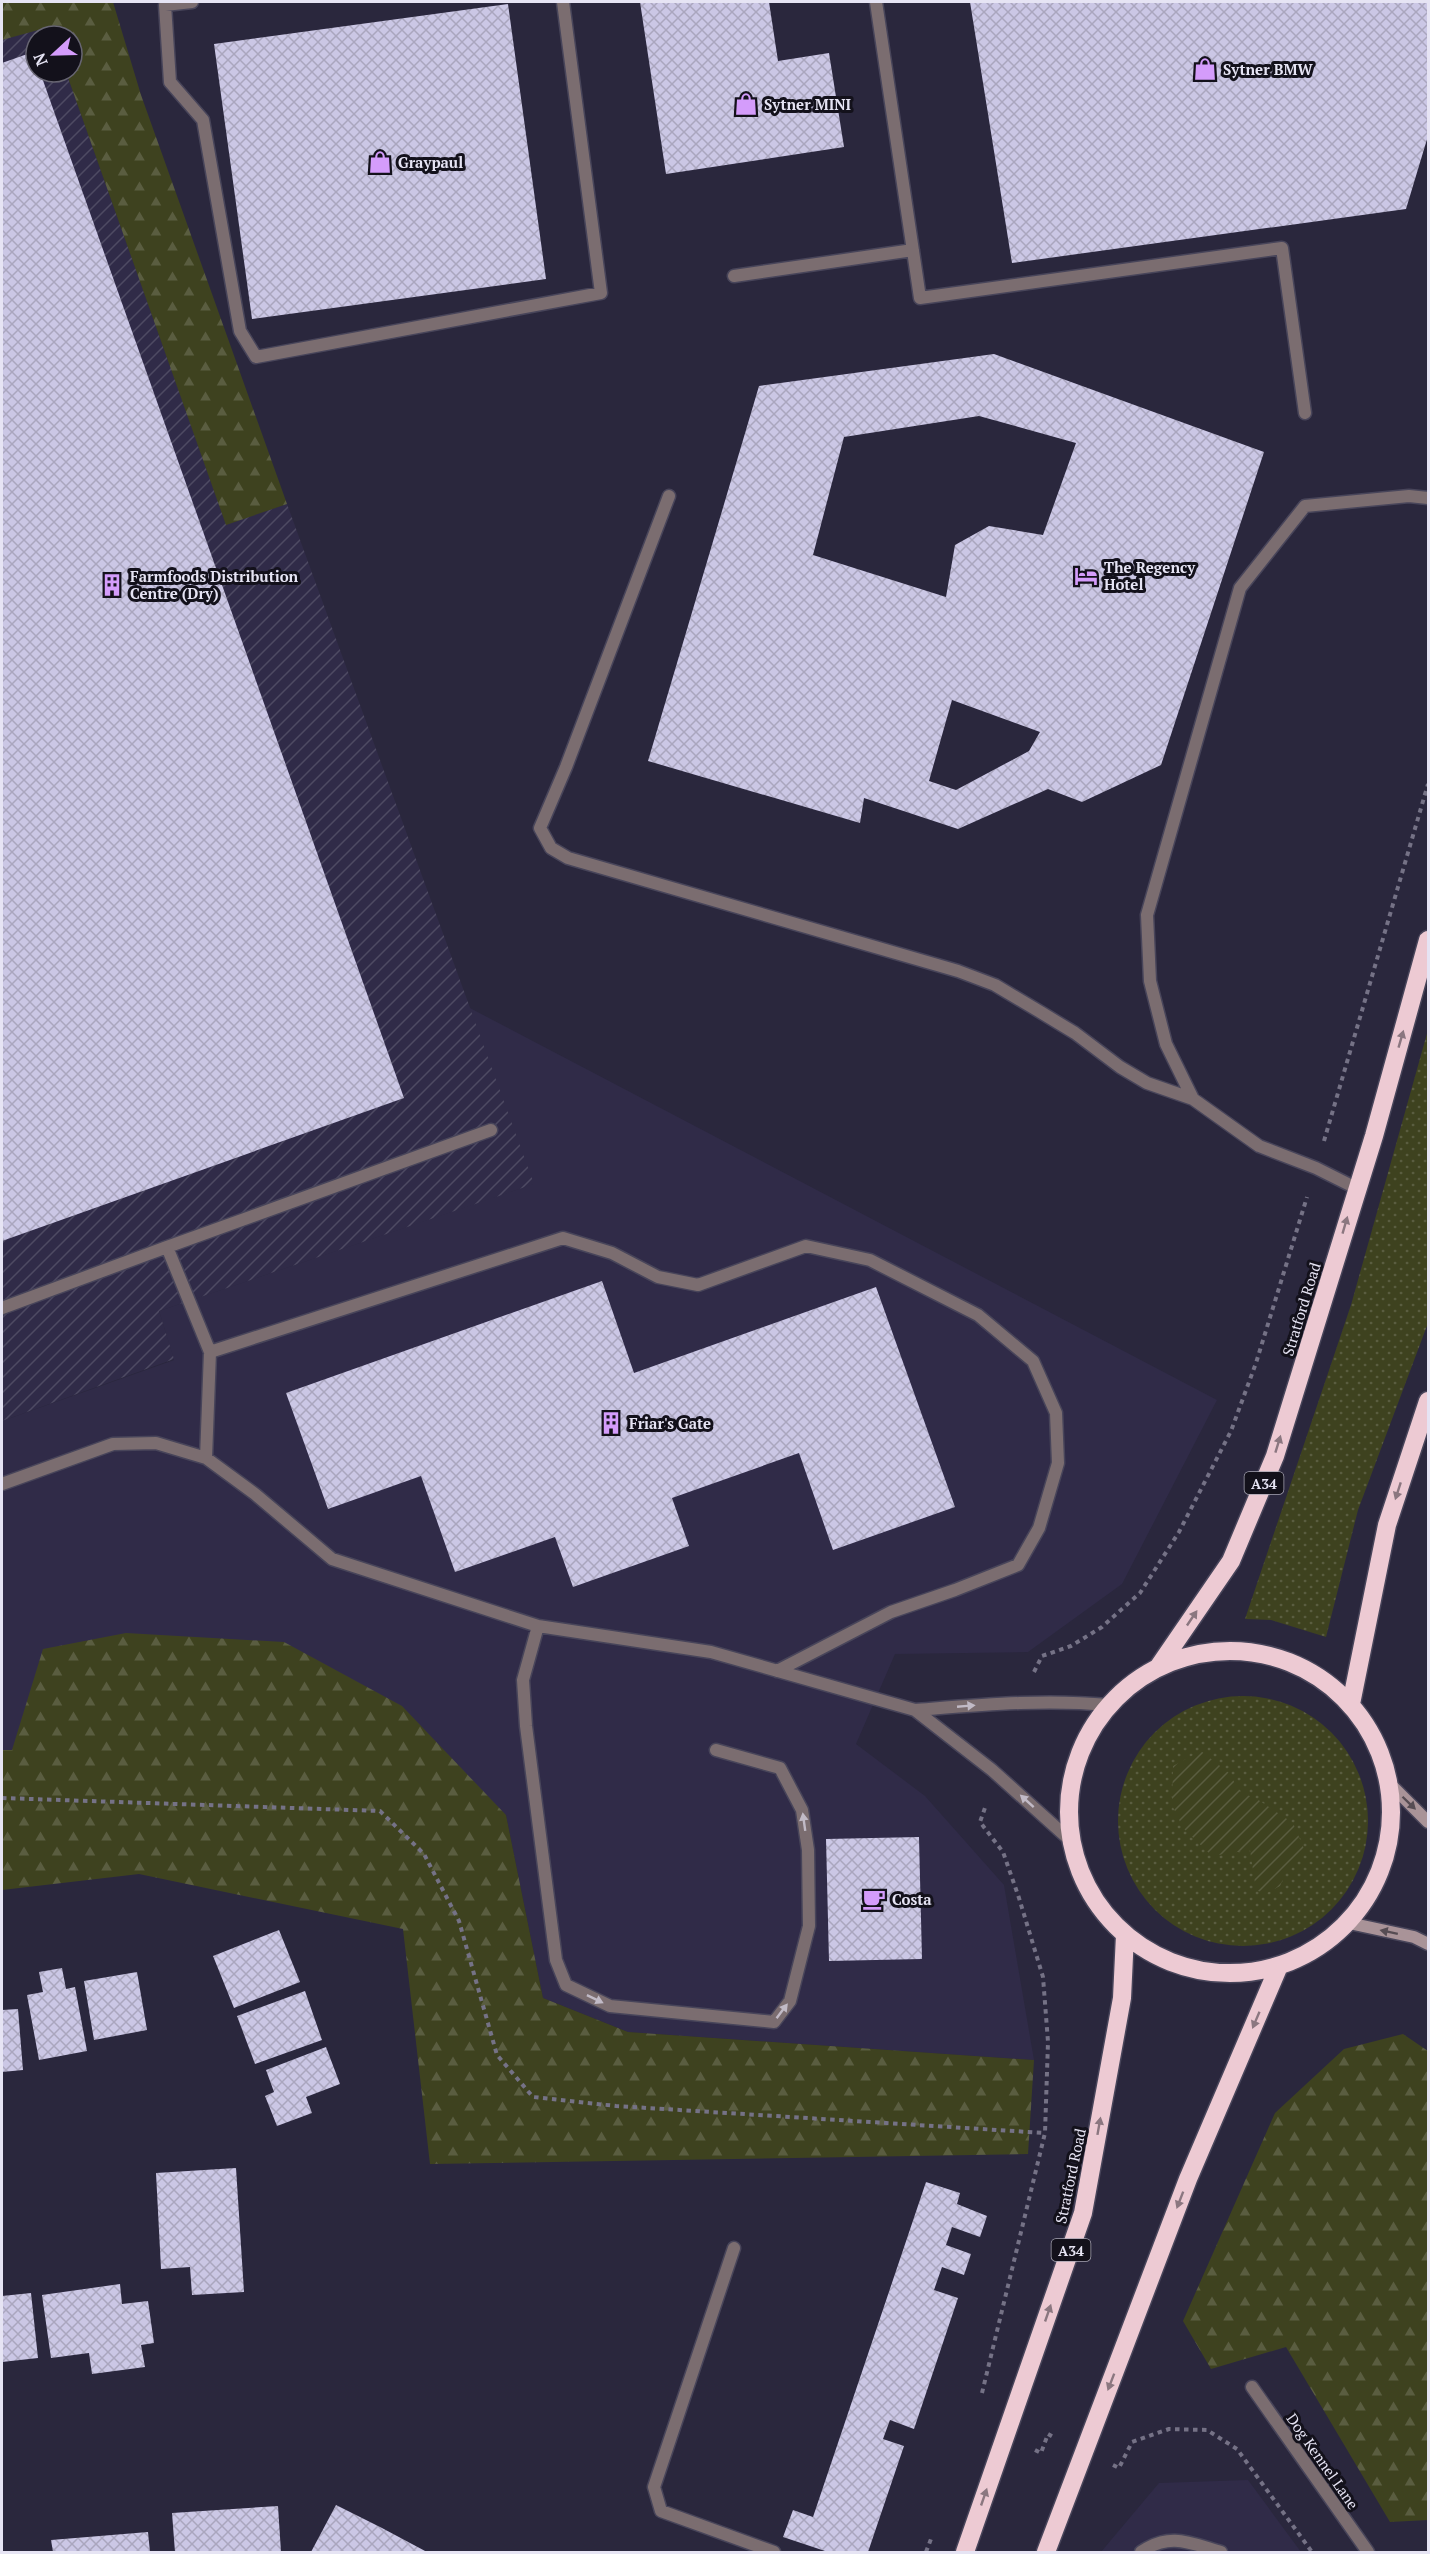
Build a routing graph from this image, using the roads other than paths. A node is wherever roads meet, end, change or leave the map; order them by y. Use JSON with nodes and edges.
{"nodes":[{"id":1,"x":192,"y":2,"type":"edge"},
{"id":2,"x":563,"y":2,"type":"edge"},
{"id":3,"x":876,"y":2,"type":"edge"},
{"id":4,"x":913,"y":250,"type":"junction"},
{"id":5,"x":734,"y":276,"type":"dead end"},
{"id":6,"x":1305,"y":413,"type":"dead end"},
{"id":7,"x":669,"y":496,"type":"dead end"},
{"id":8,"x":1428,"y":498,"type":"edge"},
{"id":9,"x":1428,"y":940,"type":"edge"},
{"id":10,"x":1192,"y":1099,"type":"junction"},
{"id":11,"x":491,"y":1130,"type":"dead end"},
{"id":12,"x":1356,"y":1188,"type":"junction"},
{"id":13,"x":167,"y":1247,"type":"junction"},
{"id":14,"x":2,"y":1308,"type":"edge"},
{"id":15,"x":210,"y":1352,"type":"junction"},
{"id":16,"x":1428,"y":1401,"type":"edge"},
{"id":17,"x":207,"y":1458,"type":"junction"},
{"id":18,"x":2,"y":1484,"type":"edge"},
{"id":19,"x":538,"y":1626,"type":"junction"},
{"id":20,"x":1159,"y":1666,"type":"junction"},
{"id":21,"x":777,"y":1671,"type":"junction"},
{"id":22,"x":1352,"y":1704,"type":"junction"},
{"id":23,"x":1107,"y":1705,"type":"junction"},
{"id":24,"x":915,"y":1710,"type":"junction"},
{"id":25,"x":716,"y":1750,"type":"dead end"},
{"id":26,"x":1390,"y":1784,"type":"junction"},
{"id":27,"x":1428,"y":1822,"type":"edge"},
{"id":28,"x":1070,"y":1840,"type":"junction"},
{"id":29,"x":1349,"y":1923,"type":"junction"},
{"id":30,"x":1125,"y":1935,"type":"junction"},
{"id":31,"x":1428,"y":1944,"type":"edge"},
{"id":32,"x":1279,"y":1966,"type":"junction"},
{"id":33,"x":734,"y":2248,"type":"dead end"},
{"id":34,"x":1252,"y":2387,"type":"dead end"},
{"id":35,"x":774,"y":2553,"type":"edge"},
{"id":36,"x":965,"y":2553,"type":"edge"},
{"id":37,"x":1046,"y":2553,"type":"edge"},
{"id":38,"x":1141,"y":2553,"type":"edge"},
{"id":39,"x":1221,"y":2553,"type":"edge"},
{"id":40,"x":1368,"y":2553,"type":"edge"}],
"edges":[{"from":1,"to":2,"type":"street"},
{"from":3,"to":4,"type":"street"},
{"from":4,"to":5,"type":"street"},
{"from":4,"to":6,"type":"street"},
{"from":7,"to":10,"type":"street"},
{"from":8,"to":10,"type":"street"},
{"from":12,"to":9,"type":"highway","name":"Stratford Road","number":"A34","one_way":true},
{"from":10,"to":12,"type":"street"},
{"from":11,"to":13,"type":"street"},
{"from":20,"to":12,"type":"highway","name":"Stratford Road","number":"A34","one_way":true},
{"from":13,"to":14,"type":"street"},
{"from":13,"to":15,"type":"street"},
{"from":15,"to":17,"type":"street"},
{"from":15,"to":21,"type":"street"},
{"from":16,"to":22,"type":"highway","one_way":true},
{"from":17,"to":18,"type":"street"},
{"from":17,"to":19,"type":"street"},
{"from":19,"to":21,"type":"street"},
{"from":19,"to":25,"type":"street","one_way":true},
{"from":20,"to":22,"type":"highway","number":"A34"},
{"from":20,"to":23,"type":"highway","number":"A34"},
{"from":21,"to":24,"type":"street"},
{"from":22,"to":26,"type":"highway","number":"A34"},
{"from":24,"to":23,"type":"street","one_way":true},
{"from":23,"to":28,"type":"highway","number":"A34"},
{"from":28,"to":24,"type":"street","one_way":true},
{"from":26,"to":27,"type":"street","one_way":true},
{"from":26,"to":29,"type":"highway","number":"A34"},
{"from":28,"to":30,"type":"highway","number":"A34"},
{"from":31,"to":29,"type":"street","one_way":true},
{"from":29,"to":32,"type":"highway","number":"A34"},
{"from":30,"to":32,"type":"highway","number":"A34"},
{"from":36,"to":30,"type":"highway","name":"Stratford Road","number":"A34","one_way":true},
{"from":32,"to":37,"type":"highway","one_way":true},
{"from":33,"to":35,"type":"street"},
{"from":34,"to":40,"type":"street","name":"Dog Kennel Lane"},
{"from":38,"to":39,"type":"street"}]}
